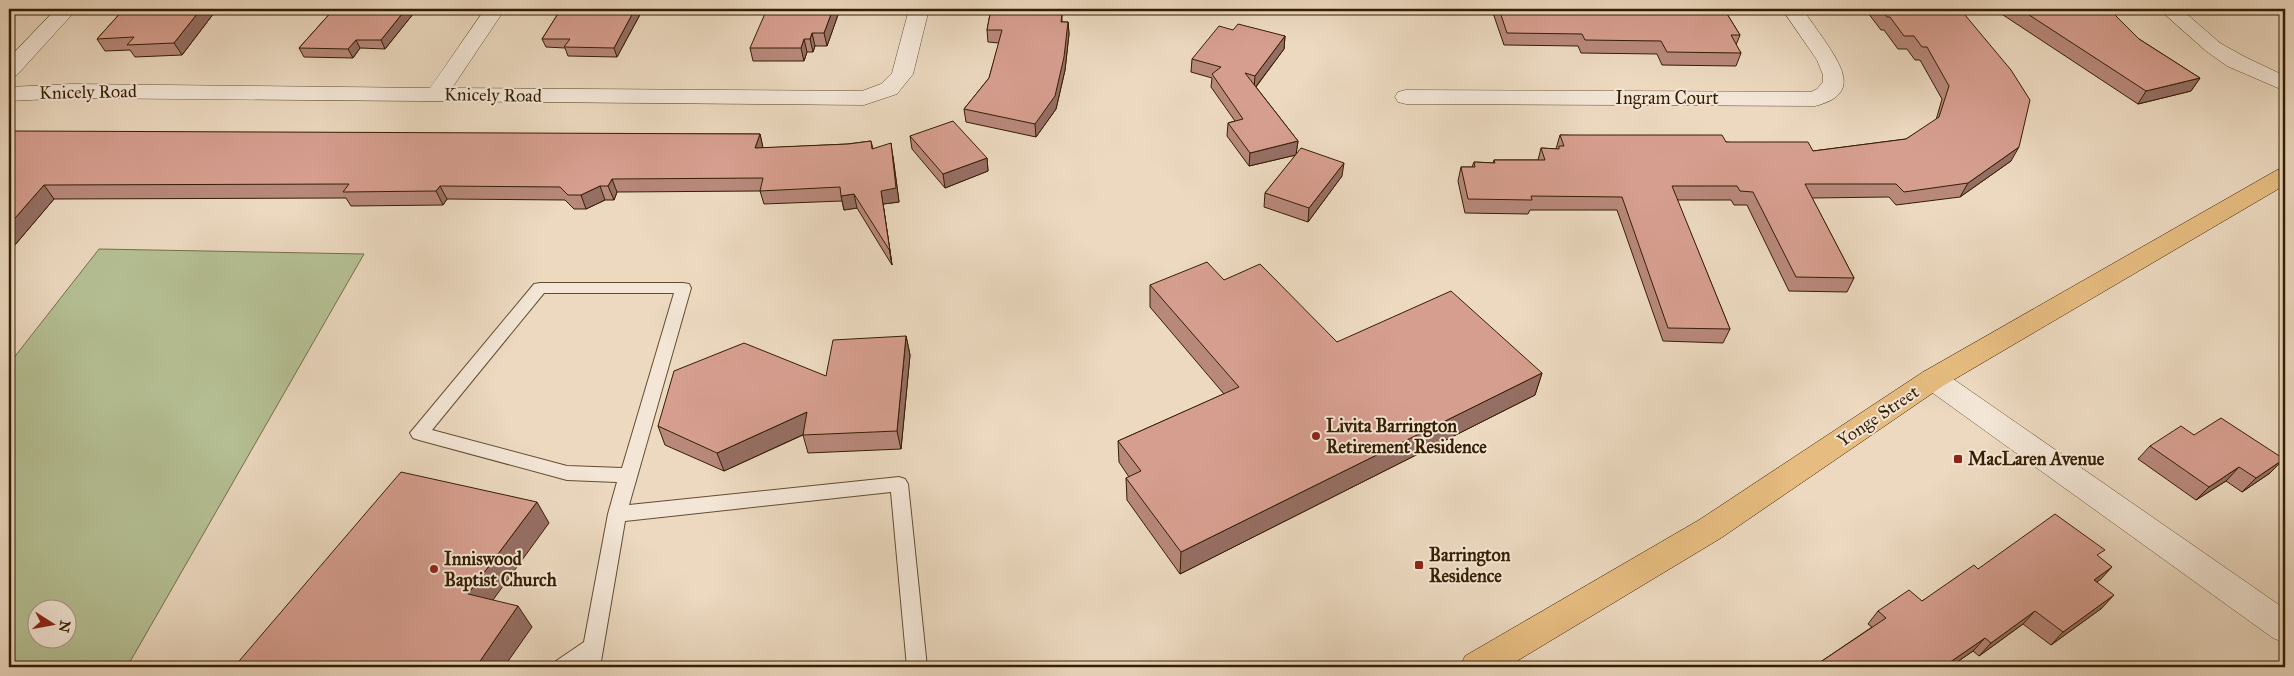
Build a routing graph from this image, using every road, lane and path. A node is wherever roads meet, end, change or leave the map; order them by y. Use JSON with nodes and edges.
{"nodes":[{"id":1,"x":67,"y":9,"type":"edge"},
{"id":2,"x":495,"y":9,"type":"edge"},
{"id":3,"x":919,"y":9,"type":"edge"},
{"id":4,"x":1792,"y":9,"type":"edge"},
{"id":5,"x":2169,"y":9,"type":"edge"},
{"id":6,"x":9,"y":70,"type":"edge"},
{"id":7,"x":2285,"y":84,"type":"edge"},
{"id":8,"x":9,"y":94,"type":"edge"},
{"id":9,"x":437,"y":94,"type":"junction"},
{"id":10,"x":1406,"y":98,"type":"dead end"},
{"id":11,"x":2285,"y":175,"type":"edge"},
{"id":12,"x":1933,"y":379,"type":"junction"},
{"id":13,"x":628,"y":475,"type":"junction"},
{"id":14,"x":617,"y":514,"type":"junction"},
{"id":15,"x":2285,"y":628,"type":"edge"},
{"id":16,"x":593,"y":647,"type":"junction"},
{"id":17,"x":563,"y":667,"type":"edge"},
{"id":18,"x":590,"y":667,"type":"edge"},
{"id":19,"x":918,"y":667,"type":"edge"},
{"id":20,"x":1477,"y":667,"type":"edge"}],
"edges":[{"from":1,"to":6,"type":"street"},
{"from":2,"to":9,"type":"street"},
{"from":3,"to":9,"type":"street","name":"Knicely Road"},
{"from":4,"to":10,"type":"street","name":"Ingram Court"},
{"from":5,"to":7,"type":"street"},
{"from":8,"to":9,"type":"street","name":"Knicely Road"},
{"from":11,"to":12,"type":"main road","name":"Yonge Street"},
{"from":12,"to":15,"type":"street"},
{"from":12,"to":20,"type":"main road","name":"Yonge Street"},
{"from":13,"to":13,"type":"lane"},
{"from":13,"to":14,"type":"lane"},
{"from":14,"to":16,"type":"lane"},
{"from":14,"to":19,"type":"lane"},
{"from":16,"to":17,"type":"lane"},
{"from":16,"to":18,"type":"lane"}]}
